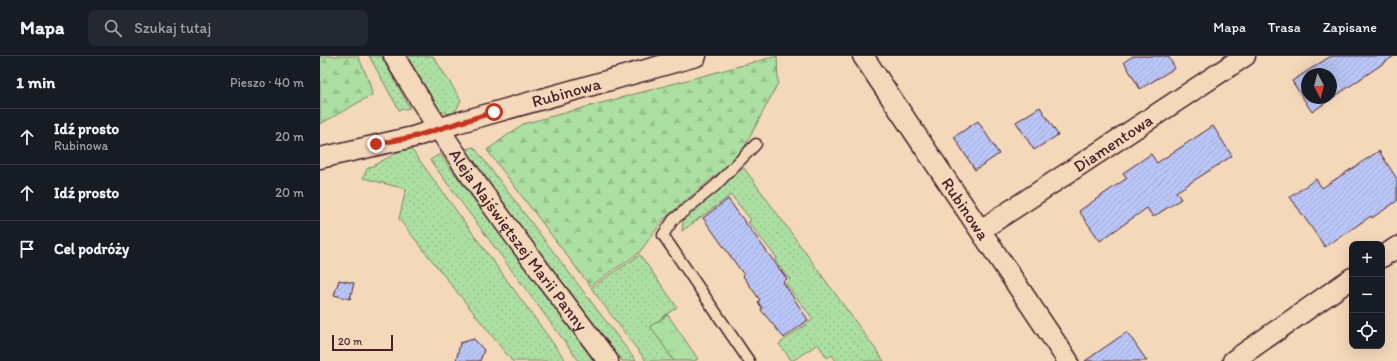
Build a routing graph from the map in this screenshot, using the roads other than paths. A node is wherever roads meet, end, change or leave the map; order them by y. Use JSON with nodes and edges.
{"nodes":[{"id":1,"x":394,"y":56,"type":"edge"},
{"id":2,"x":696,"y":56,"type":"edge"},
{"id":3,"x":863,"y":56,"type":"edge"},
{"id":4,"x":1245,"y":56,"type":"edge"},
{"id":5,"x":438,"y":129,"type":"junction"},
{"id":6,"x":756,"y":144,"type":"dead end"},
{"id":7,"x":320,"y":158,"type":"edge"},
{"id":8,"x":981,"y":230,"type":"junction"},
{"id":9,"x":1397,"y":247,"type":"edge"},
{"id":10,"x":1385,"y":255,"type":"edge"},
{"id":11,"x":1349,"y":280,"type":"edge"},
{"id":12,"x":608,"y":361,"type":"edge"},
{"id":13,"x":749,"y":361,"type":"edge"},
{"id":14,"x":1068,"y":361,"type":"edge"},
{"id":15,"x":1233,"y":361,"type":"edge"}],
"edges":[{"from":1,"to":5,"type":"street","name":"Aleja Najświętszej Marii Panny"},
{"from":2,"to":5,"type":"street","name":"Rubinowa"},
{"from":3,"to":8,"type":"street","name":"Rubinowa"},
{"from":4,"to":8,"type":"street","name":"Diamentowa"},
{"from":5,"to":7,"type":"street","name":"Rubinowa"},
{"from":5,"to":12,"type":"street","name":"Aleja Najświętszej Marii Panny"},
{"from":6,"to":13,"type":"lane"},
{"from":8,"to":14,"type":"street","name":"Rubinowa"},
{"from":9,"to":10,"type":"street"},
{"from":11,"to":15,"type":"street"}]}
